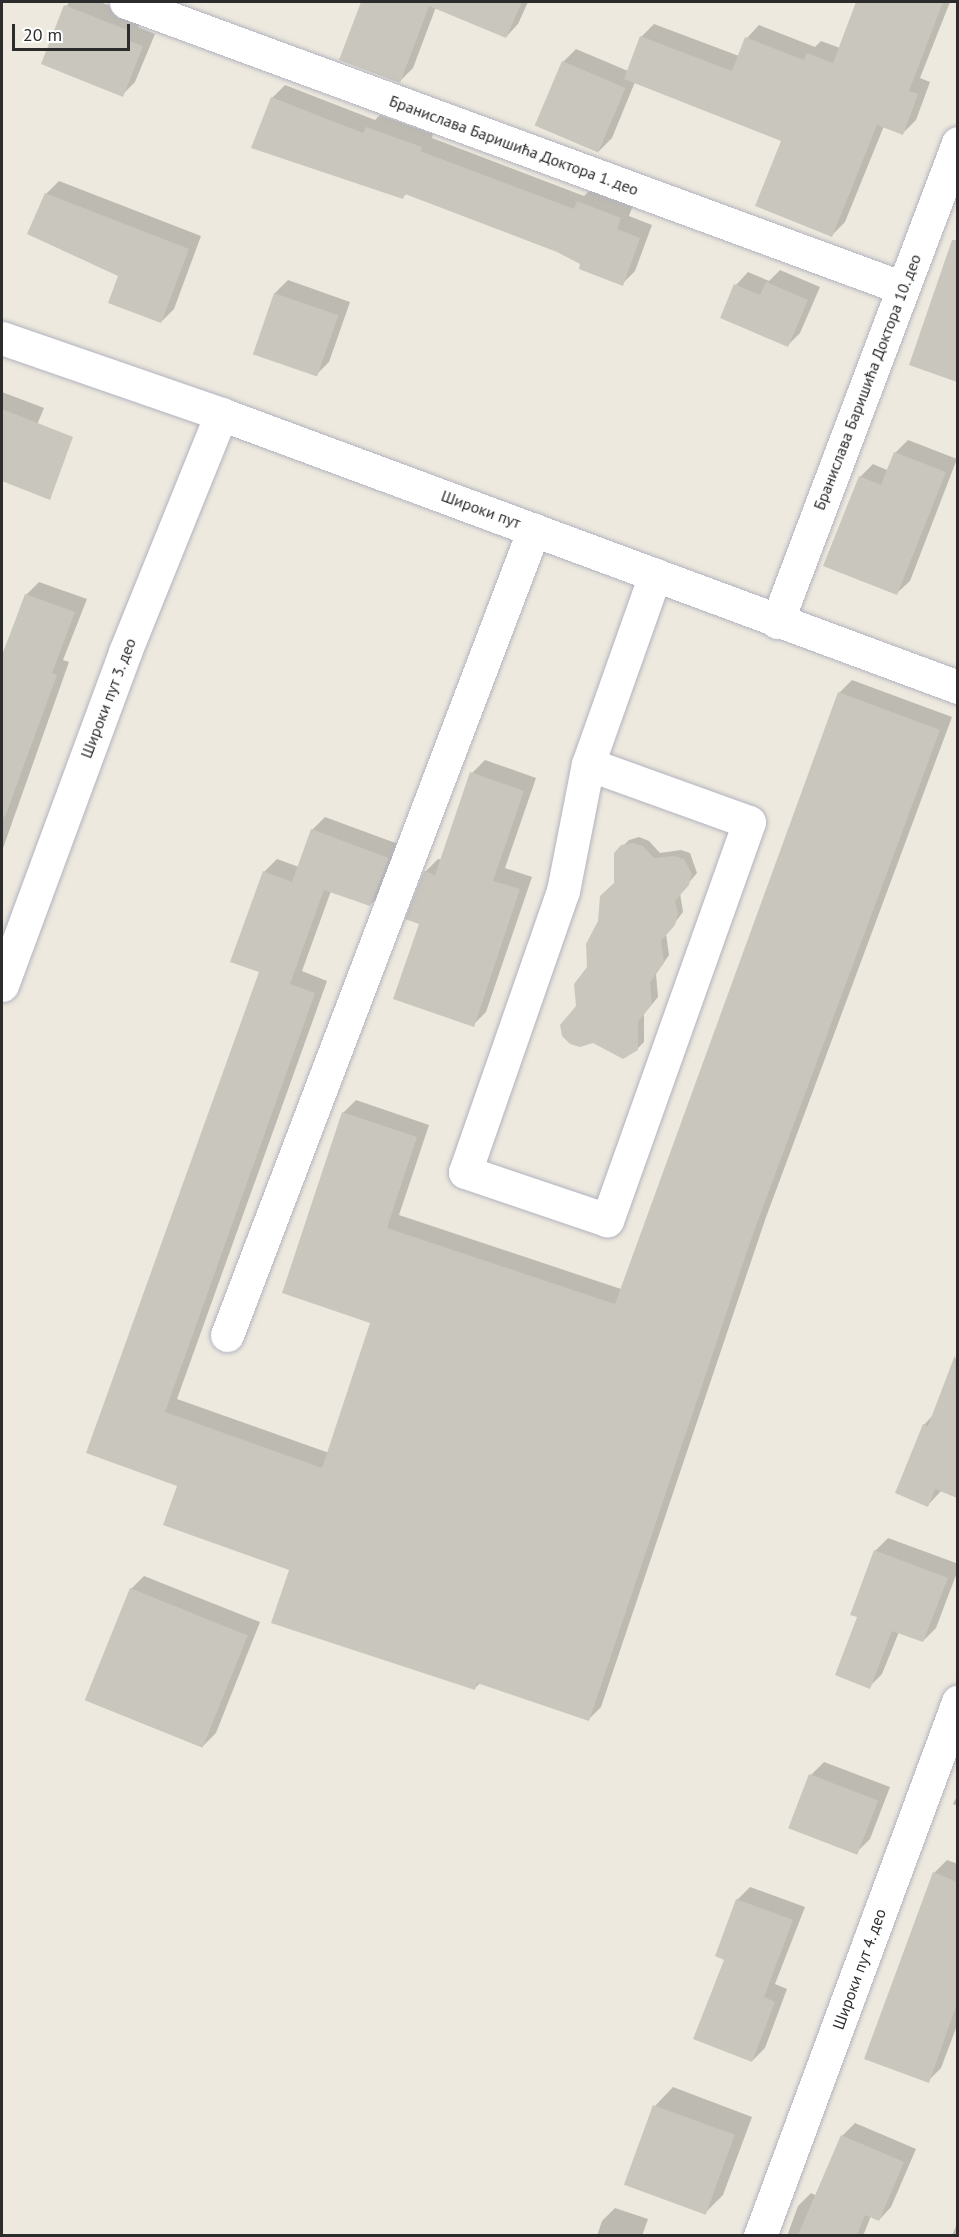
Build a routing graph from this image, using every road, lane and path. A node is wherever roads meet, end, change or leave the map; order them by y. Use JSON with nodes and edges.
{"nodes":[{"id":1,"x":126,"y":2,"type":"edge"},
{"id":2,"x":957,"y":143,"type":"edge"},
{"id":3,"x":903,"y":288,"type":"junction"},
{"id":4,"x":2,"y":338,"type":"edge"},
{"id":5,"x":221,"y":414,"type":"junction"},
{"id":6,"x":534,"y":529,"type":"junction"},
{"id":7,"x":655,"y":575,"type":"junction"},
{"id":8,"x":777,"y":622,"type":"junction"},
{"id":9,"x":957,"y":687,"type":"edge"},
{"id":10,"x":588,"y":764,"type":"junction"},
{"id":11,"x":2,"y":985,"type":"edge"},
{"id":12,"x":227,"y":1335,"type":"dead end"},
{"id":13,"x":957,"y":1702,"type":"edge"},
{"id":14,"x":760,"y":2235,"type":"edge"}],
"edges":[{"from":1,"to":3,"type":"street","name":"Бранислава Баришића Доктора 1. део"},
{"from":2,"to":3,"type":"street","name":"Бранислава Баришића Доктора 10. део"},
{"from":3,"to":8,"type":"street","name":"Бранислава Баришића Доктора 10. део"},
{"from":4,"to":5,"type":"street","name":"Широки пут"},
{"from":5,"to":6,"type":"street","name":"Широки пут"},
{"from":5,"to":11,"type":"street","name":"Широки пут 3. део"},
{"from":6,"to":7,"type":"street","name":"Широки пут"},
{"from":6,"to":12,"type":"street"},
{"from":7,"to":8,"type":"street","name":"Широки пут"},
{"from":7,"to":10,"type":"street"},
{"from":8,"to":9,"type":"street","name":"Широки пут"},
{"from":10,"to":10,"type":"street"},
{"from":13,"to":14,"type":"street","name":"Широки пут 4. део"}]}
